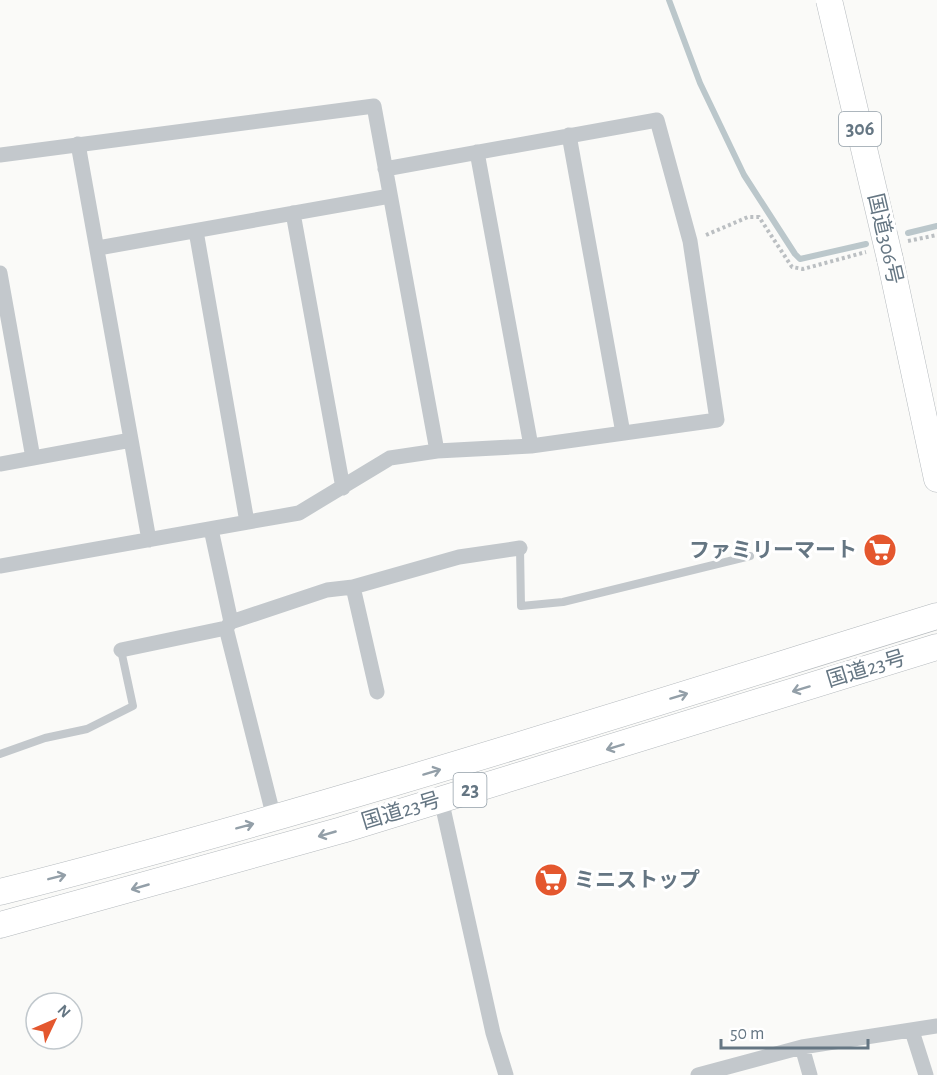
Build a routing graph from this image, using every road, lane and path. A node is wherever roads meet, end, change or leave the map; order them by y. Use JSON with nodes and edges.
{"nodes":[{"id":1,"x":829,"y":0,"type":"edge"},
{"id":2,"x":569,"y":135,"type":"junction"},
{"id":3,"x":78,"y":144,"type":"junction"},
{"id":4,"x":477,"y":152,"type":"junction"},
{"id":5,"x":0,"y":155,"type":"edge"},
{"id":6,"x":385,"y":169,"type":"junction"},
{"id":7,"x":390,"y":196,"type":"junction"},
{"id":8,"x":293,"y":213,"type":"junction"},
{"id":9,"x":196,"y":231,"type":"junction"},
{"id":10,"x":937,"y":235,"type":"edge"},
{"id":11,"x":690,"y":241,"type":"junction"},
{"id":12,"x":98,"y":248,"type":"junction"},
{"id":13,"x":888,"y":251,"type":"junction"},
{"id":14,"x":0,"y":273,"type":"edge"},
{"id":15,"x":623,"y":433,"type":"junction"},
{"id":16,"x":131,"y":440,"type":"junction"},
{"id":17,"x":531,"y":446,"type":"junction"},
{"id":18,"x":437,"y":451,"type":"junction"},
{"id":19,"x":33,"y":458,"type":"junction"},
{"id":20,"x":0,"y":464,"type":"edge"},
{"id":21,"x":937,"y":480,"type":"edge"},
{"id":22,"x":343,"y":488,"type":"junction"},
{"id":23,"x":247,"y":522,"type":"junction"},
{"id":24,"x":211,"y":529,"type":"junction"},
{"id":25,"x":149,"y":540,"type":"junction"},
{"id":26,"x":520,"y":548,"type":"joint"},
{"id":27,"x":750,"y":556,"type":"dead end"},
{"id":28,"x":0,"y":566,"type":"edge"},
{"id":29,"x":353,"y":587,"type":"junction"},
{"id":30,"x":937,"y":616,"type":"edge"},
{"id":31,"x":228,"y":625,"type":"junction"},
{"id":32,"x":937,"y":647,"type":"edge"},
{"id":33,"x":121,"y":650,"type":"joint"},
{"id":34,"x":377,"y":692,"type":"dead end"},
{"id":35,"x":0,"y":753,"type":"edge"},
{"id":36,"x":441,"y":798,"type":"junction"},
{"id":37,"x":274,"y":818,"type":"junction"},
{"id":38,"x":0,"y":892,"type":"edge"},
{"id":39,"x":0,"y":925,"type":"edge"},
{"id":40,"x":937,"y":1026,"type":"edge"},
{"id":41,"x":912,"y":1030,"type":"junction"},
{"id":42,"x":802,"y":1047,"type":"junction"},
{"id":43,"x":506,"y":1075,"type":"edge"},
{"id":44,"x":698,"y":1075,"type":"edge"},
{"id":45,"x":810,"y":1075,"type":"edge"},
{"id":46,"x":926,"y":1075,"type":"edge"}],
"edges":[{"from":1,"to":13,"type":"highway","name":"国道306号","number":"306","bridge":true},
{"from":2,"to":4,"type":"street"},
{"from":2,"to":11,"type":"street"},
{"from":2,"to":15,"type":"street"},
{"from":3,"to":5,"type":"street"},
{"from":3,"to":6,"type":"street"},
{"from":3,"to":12,"type":"street"},
{"from":4,"to":6,"type":"street"},
{"from":4,"to":17,"type":"street"},
{"from":6,"to":7,"type":"street"},
{"from":7,"to":8,"type":"street"},
{"from":7,"to":18,"type":"street"},
{"from":8,"to":9,"type":"street"},
{"from":8,"to":22,"type":"street"},
{"from":9,"to":12,"type":"street"},
{"from":9,"to":23,"type":"street"},
{"from":10,"to":13,"type":"path"},
{"from":11,"to":13,"type":"path"},
{"from":11,"to":15,"type":"street"},
{"from":12,"to":16,"type":"street"},
{"from":13,"to":21,"type":"highway","name":"国道306号","number":"306"},
{"from":14,"to":19,"type":"street"},
{"from":15,"to":17,"type":"street"},
{"from":16,"to":19,"type":"street"},
{"from":16,"to":25,"type":"street"},
{"from":17,"to":18,"type":"street"},
{"from":18,"to":22,"type":"street"},
{"from":19,"to":20,"type":"street"},
{"from":22,"to":23,"type":"street"},
{"from":23,"to":24,"type":"street"},
{"from":24,"to":25,"type":"street"},
{"from":24,"to":31,"type":"street"},
{"from":25,"to":28,"type":"street"},
{"from":26,"to":27,"type":"lane"},
{"from":26,"to":29,"type":"street"},
{"from":29,"to":31,"type":"street"},
{"from":29,"to":34,"type":"street"},
{"from":37,"to":30,"type":"highway","name":"国道23号","number":"23","one_way":true},
{"from":31,"to":33,"type":"street"},
{"from":31,"to":37,"type":"street"},
{"from":32,"to":36,"type":"highway","name":"国道23号","number":"23","one_way":true},
{"from":33,"to":35,"type":"lane"},
{"from":36,"to":39,"type":"highway","name":"国道23号","number":"23","one_way":true},
{"from":36,"to":43,"type":"street"},
{"from":38,"to":37,"type":"highway","name":"国道23号","number":"23","one_way":true},
{"from":40,"to":41,"type":"street"},
{"from":41,"to":42,"type":"street"},
{"from":41,"to":46,"type":"street"},
{"from":42,"to":44,"type":"street"},
{"from":42,"to":45,"type":"street"}]}
